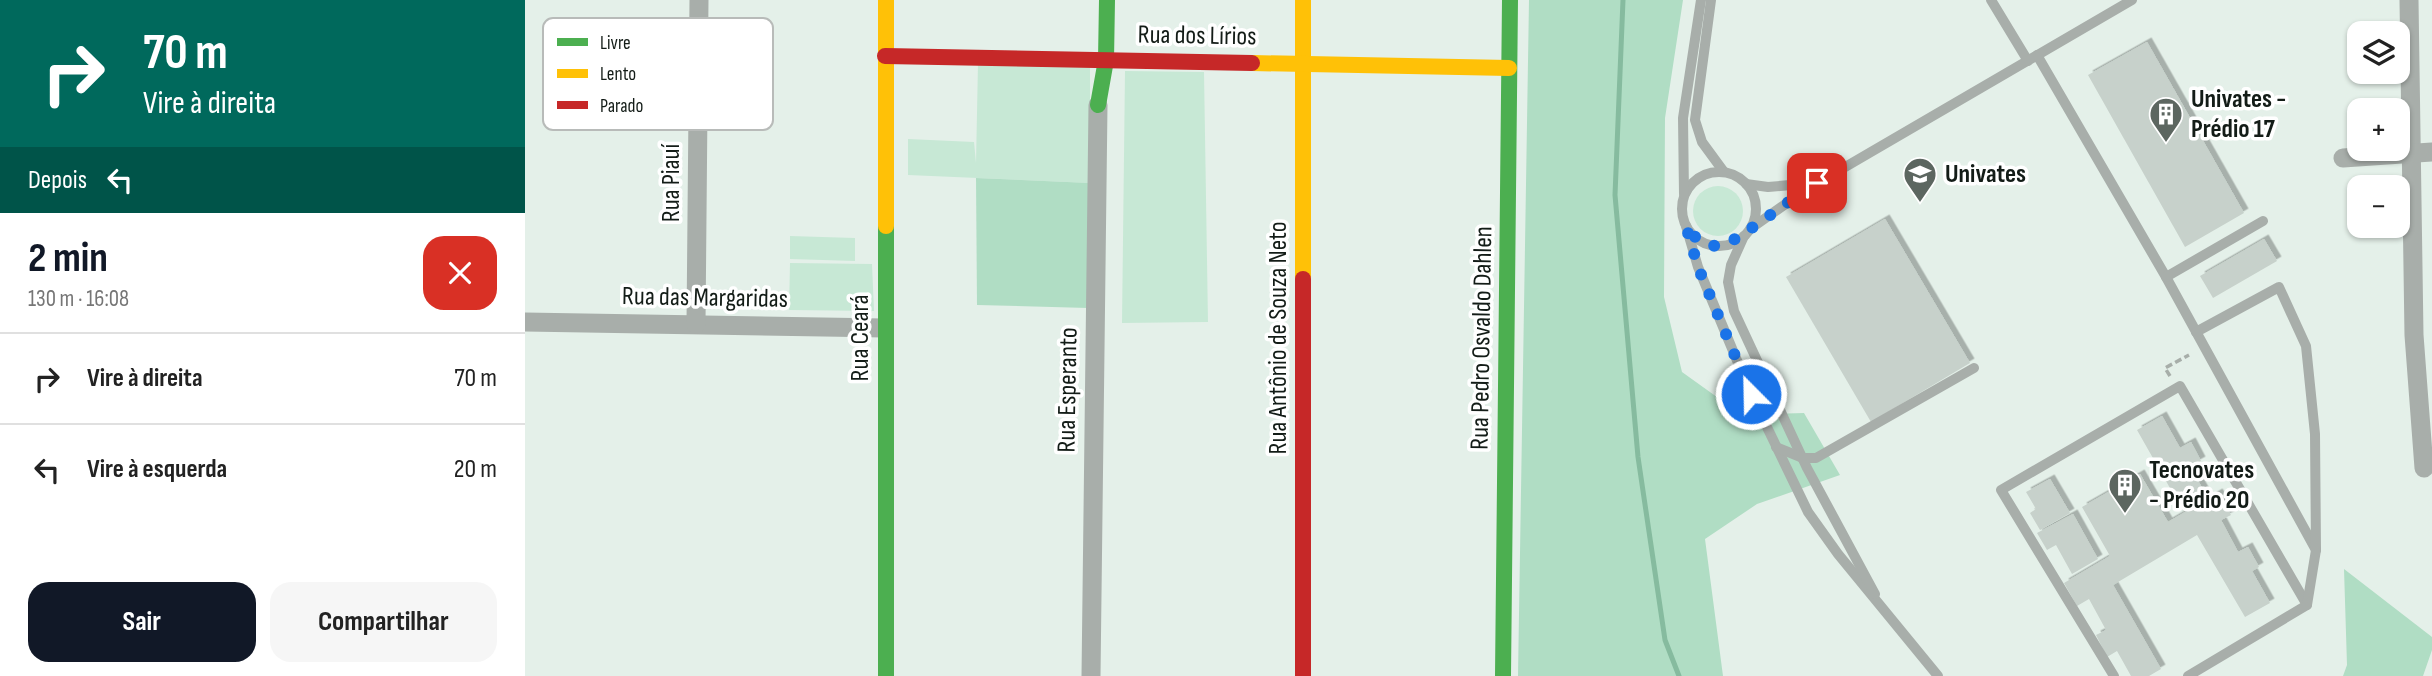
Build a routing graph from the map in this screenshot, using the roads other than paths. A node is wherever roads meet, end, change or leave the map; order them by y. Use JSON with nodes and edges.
{"nodes":[{"id":1,"x":699,"y":0,"type":"edge"},
{"id":2,"x":886,"y":0,"type":"edge"},
{"id":3,"x":1107,"y":0,"type":"edge"},
{"id":4,"x":1303,"y":0,"type":"edge"},
{"id":5,"x":1510,"y":0,"type":"edge"},
{"id":6,"x":1701,"y":0,"type":"edge"},
{"id":7,"x":1711,"y":0,"type":"edge"},
{"id":8,"x":1991,"y":0,"type":"edge"},
{"id":9,"x":2131,"y":0,"type":"edge"},
{"id":10,"x":2410,"y":0,"type":"edge"},
{"id":11,"x":699,"y":18,"type":"edge"},
{"id":12,"x":1089,"y":54,"type":"junction"},
{"id":13,"x":885,"y":56,"type":"junction"},
{"id":14,"x":2032,"y":58,"type":"junction"},
{"id":15,"x":1106,"y":60,"type":"junction"},
{"id":16,"x":1302,"y":62,"type":"junction"},
{"id":17,"x":1509,"y":68,"type":"junction"},
{"id":18,"x":1098,"y":105,"type":"junction"},
{"id":19,"x":698,"y":130,"type":"edge"},
{"id":20,"x":2432,"y":152,"type":"edge"},
{"id":21,"x":2411,"y":153,"type":"junction"},
{"id":22,"x":2343,"y":158,"type":"dead end"},
{"id":23,"x":1724,"y":172,"type":"junction"},
{"id":24,"x":1817,"y":183,"type":"junction"},
{"id":25,"x":1746,"y":184,"type":"junction"},
{"id":26,"x":1684,"y":197,"type":"junction"},
{"id":27,"x":2263,"y":221,"type":"dead end"},
{"id":28,"x":1686,"y":226,"type":"junction"},
{"id":29,"x":1747,"y":233,"type":"junction"},
{"id":30,"x":2166,"y":277,"type":"junction"},
{"id":31,"x":525,"y":322,"type":"edge"},
{"id":32,"x":696,"y":324,"type":"junction"},
{"id":33,"x":884,"y":328,"type":"junction"},
{"id":34,"x":2196,"y":332,"type":"junction"},
{"id":35,"x":2423,"y":336,"type":"edge"},
{"id":36,"x":1974,"y":368,"type":"dead end"},
{"id":37,"x":1776,"y":447,"type":"junction"},
{"id":38,"x":1803,"y":458,"type":"junction"},
{"id":39,"x":2424,"y":468,"type":"dead end"},
{"id":40,"x":2316,"y":550,"type":"junction"},
{"id":41,"x":2307,"y":605,"type":"junction"},
{"id":42,"x":1886,"y":612,"type":"junction"},
{"id":43,"x":886,"y":676,"type":"edge"},
{"id":44,"x":1091,"y":676,"type":"edge"},
{"id":45,"x":1303,"y":676,"type":"edge"},
{"id":46,"x":1503,"y":676,"type":"edge"},
{"id":47,"x":1938,"y":676,"type":"edge"},
{"id":48,"x":2115,"y":676,"type":"edge"},
{"id":49,"x":2187,"y":676,"type":"edge"}],
"edges":[{"from":1,"to":11,"type":"street","name":"Rua Piauí"},
{"from":2,"to":13,"type":"street","name":"Rua Ceará"},
{"from":3,"to":15,"type":"street","name":"Rua Esperanto"},
{"from":4,"to":16,"type":"street","name":"Rua Antônio de Souza Neto"},
{"from":5,"to":17,"type":"street","name":"Rua Pedro Osvaldo Dahlen"},
{"from":6,"to":26,"type":"lane"},
{"from":7,"to":23,"type":"lane"},
{"from":8,"to":14,"type":"lane"},
{"from":9,"to":14,"type":"lane"},
{"from":10,"to":21,"type":"street"},
{"from":12,"to":13,"type":"street","name":"Rua dos Lírios"},
{"from":12,"to":15,"type":"street","name":"Rua dos Lírios"},
{"from":12,"to":18,"type":"street","name":"Rua Esperanto"},
{"from":13,"to":33,"type":"street","name":"Rua Ceará"},
{"from":14,"to":24,"type":"lane"},
{"from":14,"to":30,"type":"lane"},
{"from":15,"to":16,"type":"street","name":"Rua dos Lírios"},
{"from":15,"to":18,"type":"street","name":"Rua Esperanto"},
{"from":16,"to":17,"type":"street","name":"Rua dos Lírios"},
{"from":16,"to":45,"type":"street","name":"Rua Antônio de Souza Neto"},
{"from":17,"to":46,"type":"street","name":"Rua Pedro Osvaldo Dahlen"},
{"from":18,"to":44,"type":"street","name":"Rua Esperanto"},
{"from":19,"to":32,"type":"street","name":"Rua Piauí"},
{"from":20,"to":21,"type":"street"},
{"from":21,"to":22,"type":"street"},
{"from":21,"to":35,"type":"street"},
{"from":23,"to":25,"type":"lane"},
{"from":23,"to":26,"type":"lane"},
{"from":24,"to":25,"type":"lane"},
{"from":24,"to":29,"type":"lane"},
{"from":25,"to":29,"type":"lane"},
{"from":26,"to":28,"type":"lane"},
{"from":27,"to":30,"type":"lane"},
{"from":28,"to":29,"type":"lane"},
{"from":28,"to":37,"type":"lane"},
{"from":29,"to":38,"type":"lane"},
{"from":30,"to":34,"type":"lane"},
{"from":31,"to":32,"type":"street","name":"Rua das Margaridas"},
{"from":32,"to":33,"type":"street","name":"Rua das Margaridas"},
{"from":33,"to":43,"type":"street","name":"Rua Ceará"},
{"from":34,"to":40,"type":"lane"},
{"from":34,"to":40,"type":"lane"},
{"from":35,"to":39,"type":"street"},
{"from":36,"to":38,"type":"lane"},
{"from":37,"to":38,"type":"lane"},
{"from":37,"to":42,"type":"lane"},
{"from":38,"to":42,"type":"lane"},
{"from":40,"to":41,"type":"lane"},
{"from":41,"to":48,"type":"lane"},
{"from":41,"to":49,"type":"lane"},
{"from":42,"to":47,"type":"lane"}]}
